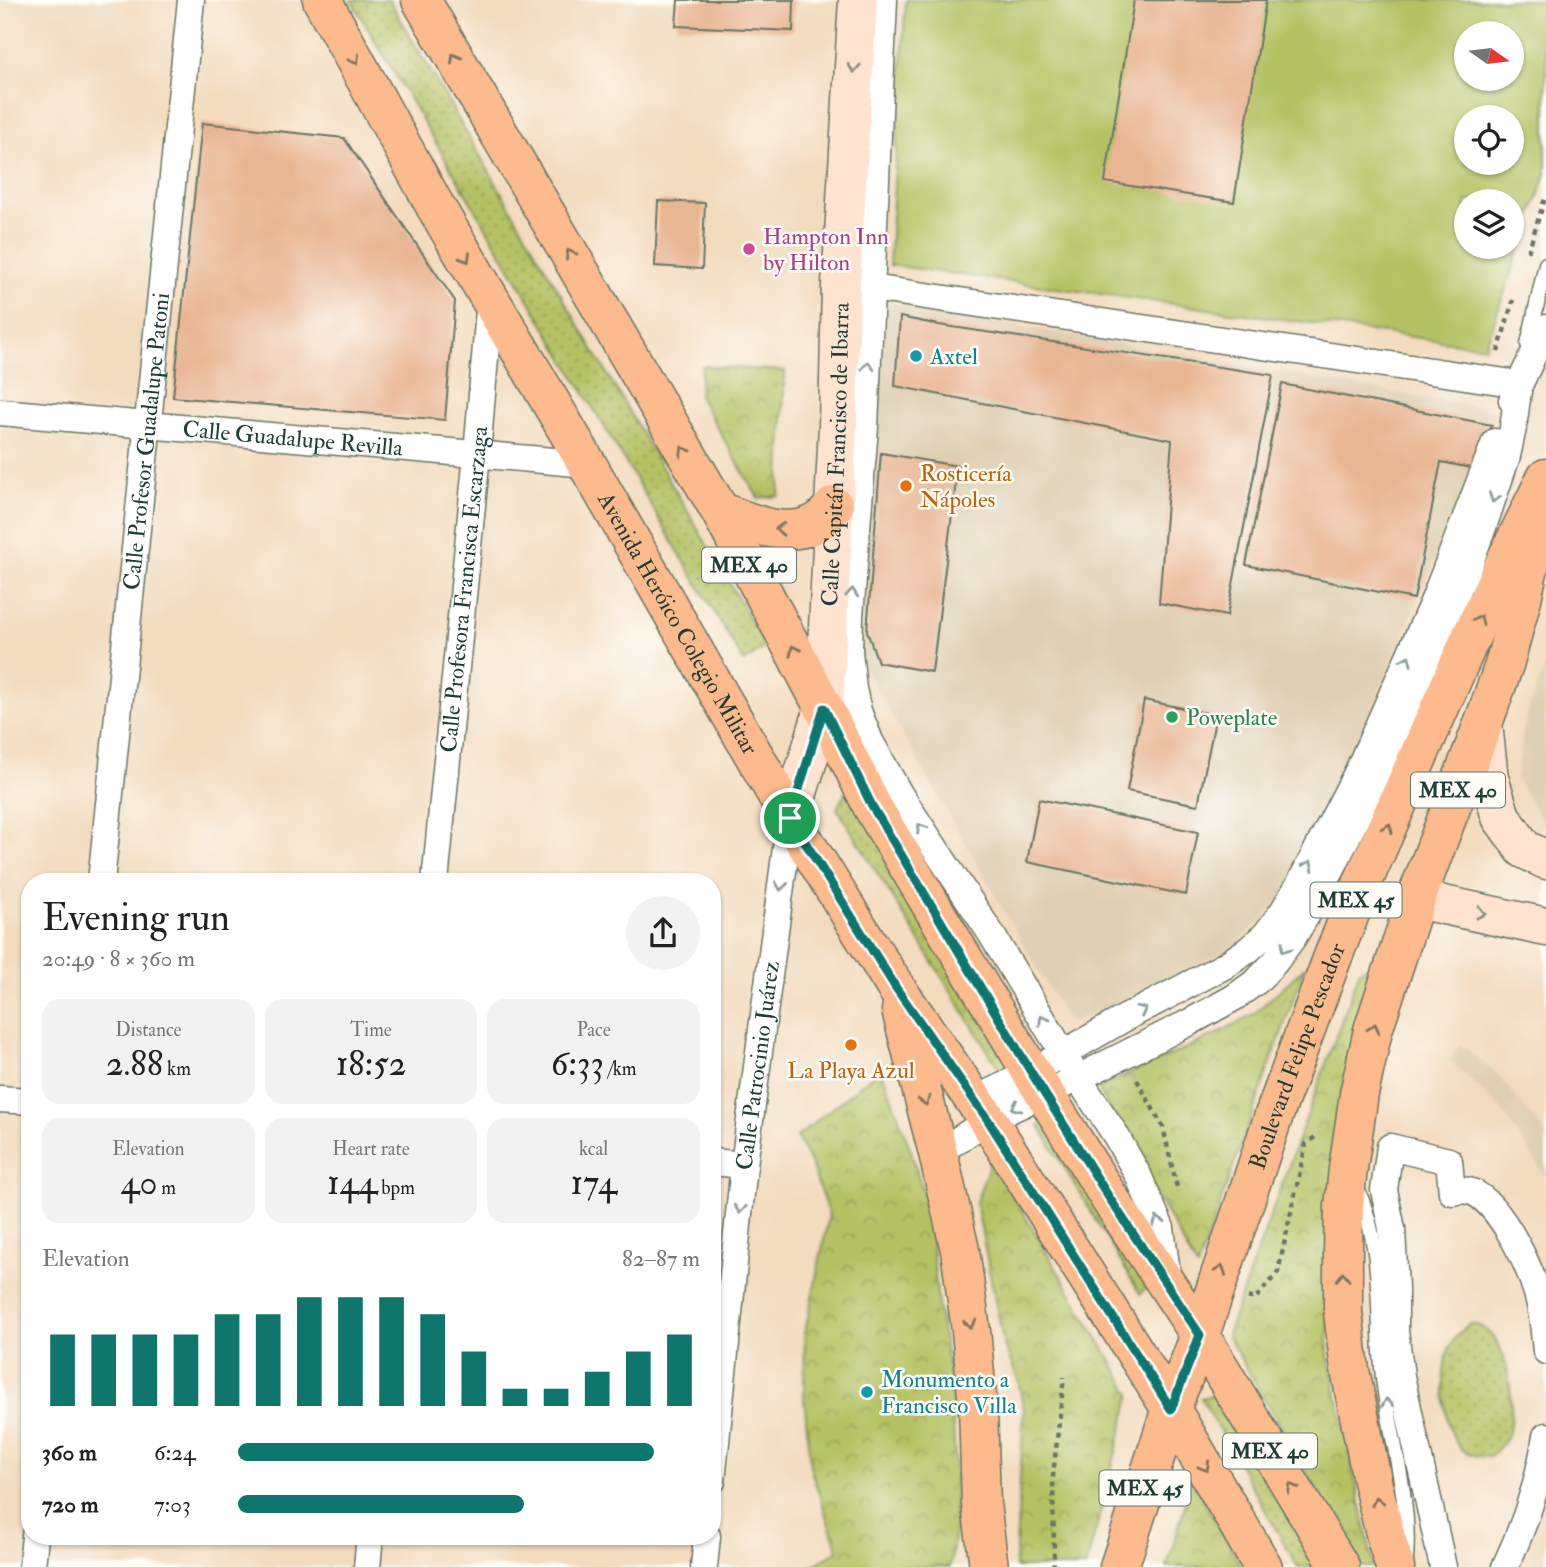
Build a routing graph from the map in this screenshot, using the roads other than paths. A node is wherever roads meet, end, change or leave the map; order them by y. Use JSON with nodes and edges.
{"nodes":[{"id":1,"x":191,"y":0,"type":"edge"},
{"id":2,"x":322,"y":0,"type":"edge"},
{"id":3,"x":421,"y":0,"type":"edge"},
{"id":4,"x":858,"y":0,"type":"edge"},
{"id":5,"x":884,"y":0,"type":"edge"},
{"id":6,"x":1546,"y":264,"type":"edge"},
{"id":7,"x":856,"y":286,"type":"junction"},
{"id":8,"x":490,"y":298,"type":"junction"},
{"id":9,"x":1546,"y":328,"type":"edge"},
{"id":10,"x":1519,"y":384,"type":"junction"},
{"id":11,"x":0,"y":412,"type":"edge"},
{"id":12,"x":148,"y":425,"type":"junction"},
{"id":13,"x":477,"y":454,"type":"junction"},
{"id":14,"x":587,"y":464,"type":"junction"},
{"id":15,"x":1546,"y":480,"type":"edge"},
{"id":16,"x":834,"y":506,"type":"junction"},
{"id":17,"x":720,"y":511,"type":"junction"},
{"id":18,"x":824,"y":708,"type":"junction"},
{"id":19,"x":1483,"y":724,"type":"junction"},
{"id":20,"x":790,"y":818,"type":"junction"},
{"id":21,"x":1546,"y":860,"type":"edge"},
{"id":22,"x":102,"y":873,"type":"edge"},
{"id":23,"x":436,"y":873,"type":"edge"},
{"id":24,"x":1416,"y":899,"type":"junction"},
{"id":25,"x":1546,"y":928,"type":"edge"},
{"id":26,"x":1332,"y":959,"type":"junction"},
{"id":27,"x":896,"y":988,"type":"junction"},
{"id":28,"x":1054,"y":1074,"type":"junction"},
{"id":29,"x":0,"y":1099,"type":"edge"},
{"id":30,"x":21,"y":1100,"type":"edge"},
{"id":31,"x":981,"y":1110,"type":"junction"},
{"id":32,"x":938,"y":1153,"type":"junction"},
{"id":33,"x":721,"y":1163,"type":"edge"},
{"id":34,"x":744,"y":1165,"type":"junction"},
{"id":35,"x":1348,"y":1169,"type":"junction"},
{"id":36,"x":1200,"y":1335,"type":"junction"},
{"id":37,"x":1546,"y":1351,"type":"edge"},
{"id":38,"x":721,"y":1392,"type":"edge"},
{"id":39,"x":1171,"y":1409,"type":"junction"},
{"id":40,"x":1546,"y":1436,"type":"edge"},
{"id":41,"x":981,"y":1504,"type":"junction"},
{"id":42,"x":34,"y":1545,"type":"edge"},
{"id":43,"x":369,"y":1545,"type":"edge"},
{"id":44,"x":706,"y":1545,"type":"edge"},
{"id":45,"x":32,"y":1567,"type":"edge"},
{"id":46,"x":367,"y":1567,"type":"edge"},
{"id":47,"x":704,"y":1567,"type":"edge"},
{"id":48,"x":976,"y":1567,"type":"edge"},
{"id":49,"x":989,"y":1567,"type":"edge"},
{"id":50,"x":1119,"y":1567,"type":"edge"},
{"id":51,"x":1263,"y":1567,"type":"edge"},
{"id":52,"x":1339,"y":1567,"type":"edge"},
{"id":53,"x":1395,"y":1567,"type":"edge"},
{"id":54,"x":1405,"y":1567,"type":"edge"},
{"id":55,"x":1443,"y":1567,"type":"edge"},
{"id":56,"x":1505,"y":1567,"type":"edge"}],
"edges":[{"from":1,"to":12,"type":"street","name":"Calle Profesor Guadalupe Patoni"},
{"from":2,"to":8,"type":"main road","name":"Avenida Heróico Colegio Militar","number":"MEX 40","one_way":true},
{"from":17,"to":3,"type":"main road","number":"MEX 40","one_way":true},
{"from":4,"to":7,"type":"street","name":"Calle Capitán Francisco de Ibarra","one_way":true},
{"from":5,"to":7,"type":"street"},
{"from":6,"to":10,"type":"lane"},
{"from":7,"to":10,"type":"street"},
{"from":7,"to":16,"type":"street","name":"Calle Capitán Francisco de Ibarra"},
{"from":28,"to":7,"type":"street","one_way":true},
{"from":8,"to":13,"type":"street","name":"Calle Profesora Francisca Escarzaga"},
{"from":8,"to":14,"type":"main road","name":"Avenida Heróico Colegio Militar","number":"MEX 40"},
{"from":9,"to":10,"type":"street"},
{"from":10,"to":28,"type":"street"},
{"from":11,"to":12,"type":"street","name":"Calle Guadalupe Revilla"},
{"from":12,"to":13,"type":"street","name":"Calle Guadalupe Revilla"},
{"from":12,"to":22,"type":"street","name":"Calle Profesor Guadalupe Patoni"},
{"from":13,"to":14,"type":"street","name":"Calle Guadalupe Revilla"},
{"from":13,"to":23,"type":"street","name":"Calle Profesora Francisca Escarzaga"},
{"from":14,"to":20,"type":"main road","name":"Avenida Heróico Colegio Militar","number":"MEX 40"},
{"from":15,"to":19,"type":"main road","number":"MEX 40"},
{"from":26,"to":15,"type":"main road","name":"Boulevard Felipe Pescador","number":"MEX 45","one_way":true},
{"from":16,"to":17,"type":"main road","one_way":true},
{"from":16,"to":18,"type":"street","name":"Calle Capitán Francisco de Ibarra"},
{"from":18,"to":17,"type":"main road","number":"MEX 40","one_way":true},
{"from":18,"to":20,"type":"street","name":"Calle Capitán Francisco de Ibarra"},
{"from":18,"to":28,"type":"main road","number":"MEX 40"},
{"from":19,"to":21,"type":"street"},
{"from":19,"to":24,"type":"main road","number":"MEX 40"},
{"from":20,"to":27,"type":"main road","name":"Avenida Heróico Colegio Militar","number":"MEX 40"},
{"from":20,"to":34,"type":"street","name":"Calle Patrocinio Juárez","one_way":true},
{"from":24,"to":25,"type":"street","one_way":true},
{"from":24,"to":26,"type":"main road"},
{"from":35,"to":24,"type":"main road","number":"MEX 40","one_way":true},
{"from":36,"to":26,"type":"main road","name":"Boulevard Felipe Pescador","number":"MEX 45","one_way":true},
{"from":27,"to":31,"type":"main road","name":"Avenida Heróico Colegio Militar","number":"MEX 40"},
{"from":27,"to":32,"type":"main road","one_way":true},
{"from":28,"to":31,"type":"street"},
{"from":36,"to":28,"type":"main road","number":"MEX 40","one_way":true},
{"from":29,"to":30,"type":"street"},
{"from":31,"to":32,"type":"street"},
{"from":31,"to":39,"type":"main road","name":"Avenida Heróico Colegio Militar","number":"MEX 40"},
{"from":32,"to":41,"type":"main road","one_way":true},
{"from":33,"to":34,"type":"street"},
{"from":34,"to":38,"type":"street","name":"Calle Patrocinio Juárez","one_way":true},
{"from":53,"to":35,"type":"main road","number":"MEX 40","one_way":true},
{"from":54,"to":35,"type":"lane","one_way":true},
{"from":36,"to":39,"type":"main road","number":"MEX 45"},
{"from":52,"to":36,"type":"main road","number":"MEX 40","one_way":true},
{"from":37,"to":55,"type":"street"},
{"from":39,"to":50,"type":"main road","number":"MEX 45"},
{"from":39,"to":51,"type":"main road","number":"MEX 40","one_way":true},
{"from":40,"to":56,"type":"street"},
{"from":41,"to":48,"type":"main road"},
{"from":41,"to":49,"type":"main road"},
{"from":42,"to":45,"type":"street"},
{"from":43,"to":46,"type":"street"},
{"from":44,"to":47,"type":"street"}]}
